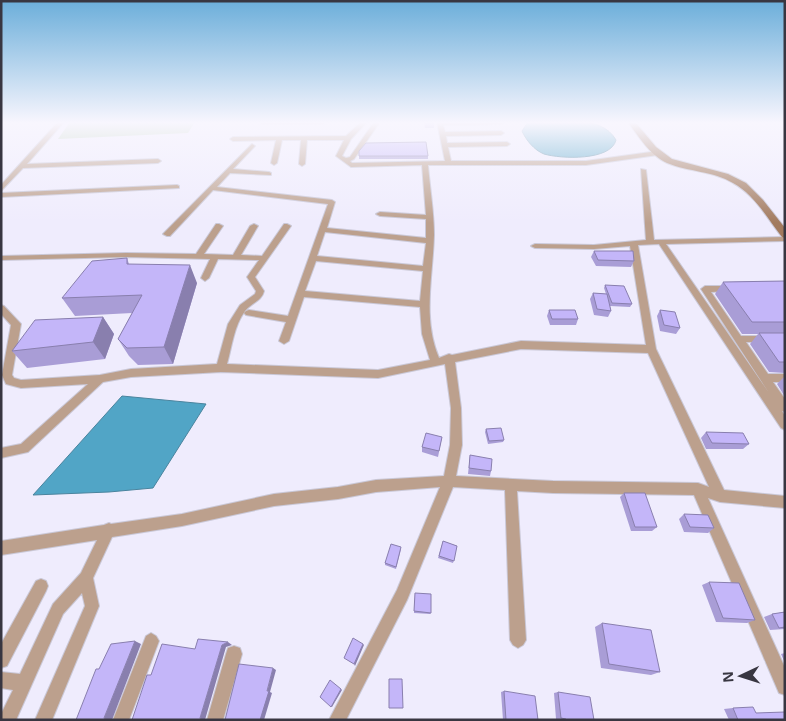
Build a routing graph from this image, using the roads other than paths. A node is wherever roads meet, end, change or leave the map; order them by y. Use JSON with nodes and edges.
{"nodes":[{"id":1,"x":31,"y":156,"type":"edge"},
{"id":2,"x":243,"y":156,"type":"edge"},
{"id":3,"x":276,"y":156,"type":"edge"},
{"id":4,"x":303,"y":156,"type":"edge"},
{"id":5,"x":339,"y":156,"type":"edge"},
{"id":6,"x":354,"y":156,"type":"edge"},
{"id":7,"x":447,"y":156,"type":"edge"},
{"id":8,"x":639,"y":156,"type":"edge"},
{"id":9,"x":662,"y":156,"type":"edge"},
{"id":10,"x":158,"y":161,"type":"dead end"},
{"id":11,"x":345,"y":161,"type":"junction"},
{"id":12,"x":274,"y":163,"type":"dead end"},
{"id":13,"x":448,"y":163,"type":"junction"},
{"id":14,"x":302,"y":164,"type":"dead end"},
{"id":15,"x":425,"y":164,"type":"junction"},
{"id":16,"x":22,"y":166,"type":"junction"},
{"id":17,"x":643,"y":170,"type":"dead end"},
{"id":18,"x":229,"y":171,"type":"junction"},
{"id":19,"x":269,"y":174,"type":"dead end"},
{"id":20,"x":177,"y":187,"type":"dead end"},
{"id":21,"x":1,"y":188,"type":"edge"},
{"id":22,"x":212,"y":188,"type":"junction"},
{"id":23,"x":1,"y":195,"type":"edge"},
{"id":24,"x":380,"y":214,"type":"dead end"},
{"id":25,"x":429,"y":218,"type":"junction"},
{"id":26,"x":219,"y":226,"type":"dead end"},
{"id":27,"x":254,"y":226,"type":"dead end"},
{"id":28,"x":287,"y":226,"type":"dead end"},
{"id":29,"x":323,"y":230,"type":"junction"},
{"id":30,"x":167,"y":234,"type":"dead end"},
{"id":31,"x":785,"y":237,"type":"edge"},
{"id":32,"x":430,"y":241,"type":"junction"},
{"id":33,"x":650,"y":242,"type":"junction"},
{"id":34,"x":661,"y":242,"type":"junction"},
{"id":35,"x":634,"y":244,"type":"junction"},
{"id":36,"x":535,"y":246,"type":"dead end"},
{"id":37,"x":199,"y":256,"type":"junction"},
{"id":38,"x":215,"y":257,"type":"junction"},
{"id":39,"x":236,"y":257,"type":"junction"},
{"id":40,"x":1,"y":258,"type":"edge"},
{"id":41,"x":264,"y":258,"type":"junction"},
{"id":42,"x":313,"y":258,"type":"junction"},
{"id":43,"x":426,"y":269,"type":"junction"},
{"id":44,"x":205,"y":278,"type":"dead end"},
{"id":45,"x":745,"y":288,"type":"edge"},
{"id":46,"x":301,"y":294,"type":"junction"},
{"id":47,"x":424,"y":304,"type":"junction"},
{"id":48,"x":1,"y":308,"type":"edge"},
{"id":49,"x":249,"y":313,"type":"dead end"},
{"id":50,"x":292,"y":320,"type":"junction"},
{"id":51,"x":738,"y":339,"type":"junction"},
{"id":52,"x":785,"y":339,"type":"edge"},
{"id":53,"x":284,"y":341,"type":"dead end"},
{"id":54,"x":651,"y":349,"type":"junction"},
{"id":55,"x":449,"y":358,"type":"junction"},
{"id":56,"x":436,"y":362,"type":"junction"},
{"id":57,"x":221,"y":368,"type":"junction"},
{"id":58,"x":765,"y":378,"type":"junction"},
{"id":59,"x":785,"y":378,"type":"edge"},
{"id":60,"x":100,"y":379,"type":"junction"},
{"id":61,"x":785,"y":408,"type":"edge"},
{"id":62,"x":785,"y":425,"type":"edge"},
{"id":63,"x":1,"y":453,"type":"edge"},
{"id":64,"x":449,"y":481,"type":"junction"},
{"id":65,"x":511,"y":485,"type":"junction"},
{"id":66,"x":698,"y":489,"type":"junction"},
{"id":67,"x":720,"y":496,"type":"junction"},
{"id":68,"x":785,"y":502,"type":"edge"},
{"id":69,"x":109,"y":530,"type":"junction"},
{"id":70,"x":1,"y":548,"type":"edge"},
{"id":71,"x":86,"y":578,"type":"junction"},
{"id":72,"x":42,"y":586,"type":"dead end"},
{"id":73,"x":518,"y":640,"type":"dead end"},
{"id":74,"x":151,"y":641,"type":"dead end"},
{"id":75,"x":234,"y":654,"type":"dead end"},
{"id":76,"x":1,"y":660,"type":"edge"},
{"id":77,"x":1,"y":680,"type":"edge"},
{"id":78,"x":24,"y":683,"type":"junction"},
{"id":79,"x":785,"y":687,"type":"edge"},
{"id":80,"x":7,"y":720,"type":"edge"},
{"id":81,"x":43,"y":720,"type":"edge"},
{"id":82,"x":122,"y":720,"type":"edge"},
{"id":83,"x":215,"y":720,"type":"edge"},
{"id":84,"x":337,"y":720,"type":"edge"}],
"edges":[{"from":1,"to":16,"type":"street"},
{"from":2,"to":18,"type":"street"},
{"from":3,"to":12,"type":"street"},
{"from":4,"to":14,"type":"street"},
{"from":5,"to":11,"type":"street"},
{"from":6,"to":11,"type":"street"},
{"from":7,"to":13,"type":"street"},
{"from":8,"to":13,"type":"street"},
{"from":9,"to":31,"type":"street"},
{"from":10,"to":16,"type":"street"},
{"from":11,"to":15,"type":"street"},
{"from":13,"to":15,"type":"street"},
{"from":15,"to":25,"type":"street"},
{"from":16,"to":21,"type":"street"},
{"from":17,"to":33,"type":"street"},
{"from":18,"to":19,"type":"street"},
{"from":18,"to":22,"type":"street"},
{"from":20,"to":23,"type":"street"},
{"from":22,"to":29,"type":"street"},
{"from":22,"to":30,"type":"street"},
{"from":24,"to":25,"type":"street"},
{"from":25,"to":32,"type":"street"},
{"from":26,"to":37,"type":"street"},
{"from":27,"to":39,"type":"street"},
{"from":28,"to":41,"type":"street"},
{"from":29,"to":32,"type":"street"},
{"from":29,"to":42,"type":"street"},
{"from":31,"to":34,"type":"street"},
{"from":32,"to":43,"type":"street"},
{"from":33,"to":34,"type":"street"},
{"from":33,"to":35,"type":"street"},
{"from":34,"to":62,"type":"street"},
{"from":35,"to":36,"type":"street"},
{"from":35,"to":54,"type":"street"},
{"from":37,"to":38,"type":"street"},
{"from":37,"to":40,"type":"street"},
{"from":38,"to":39,"type":"street"},
{"from":38,"to":44,"type":"street"},
{"from":39,"to":41,"type":"street"},
{"from":41,"to":57,"type":"street"},
{"from":42,"to":43,"type":"street"},
{"from":42,"to":46,"type":"street"},
{"from":43,"to":47,"type":"street"},
{"from":45,"to":51,"type":"street"},
{"from":46,"to":47,"type":"street"},
{"from":46,"to":50,"type":"street"},
{"from":47,"to":56,"type":"street"},
{"from":48,"to":60,"type":"street"},
{"from":49,"to":50,"type":"street"},
{"from":50,"to":53,"type":"street"},
{"from":51,"to":52,"type":"street"},
{"from":51,"to":58,"type":"street"},
{"from":54,"to":55,"type":"street"},
{"from":54,"to":67,"type":"street"},
{"from":55,"to":56,"type":"street"},
{"from":55,"to":64,"type":"street"},
{"from":56,"to":57,"type":"street"},
{"from":57,"to":60,"type":"street"},
{"from":58,"to":59,"type":"street"},
{"from":58,"to":61,"type":"street"},
{"from":60,"to":63,"type":"street"},
{"from":64,"to":65,"type":"street"},
{"from":64,"to":69,"type":"street"},
{"from":64,"to":84,"type":"street"},
{"from":65,"to":66,"type":"street"},
{"from":65,"to":73,"type":"street"},
{"from":66,"to":67,"type":"street"},
{"from":66,"to":79,"type":"street"},
{"from":67,"to":68,"type":"street"},
{"from":69,"to":70,"type":"street"},
{"from":69,"to":71,"type":"street"},
{"from":71,"to":78,"type":"street"},
{"from":71,"to":81,"type":"street"},
{"from":72,"to":76,"type":"street"},
{"from":74,"to":82,"type":"street"},
{"from":75,"to":83,"type":"street"},
{"from":77,"to":78,"type":"street"},
{"from":78,"to":80,"type":"street"}]}
